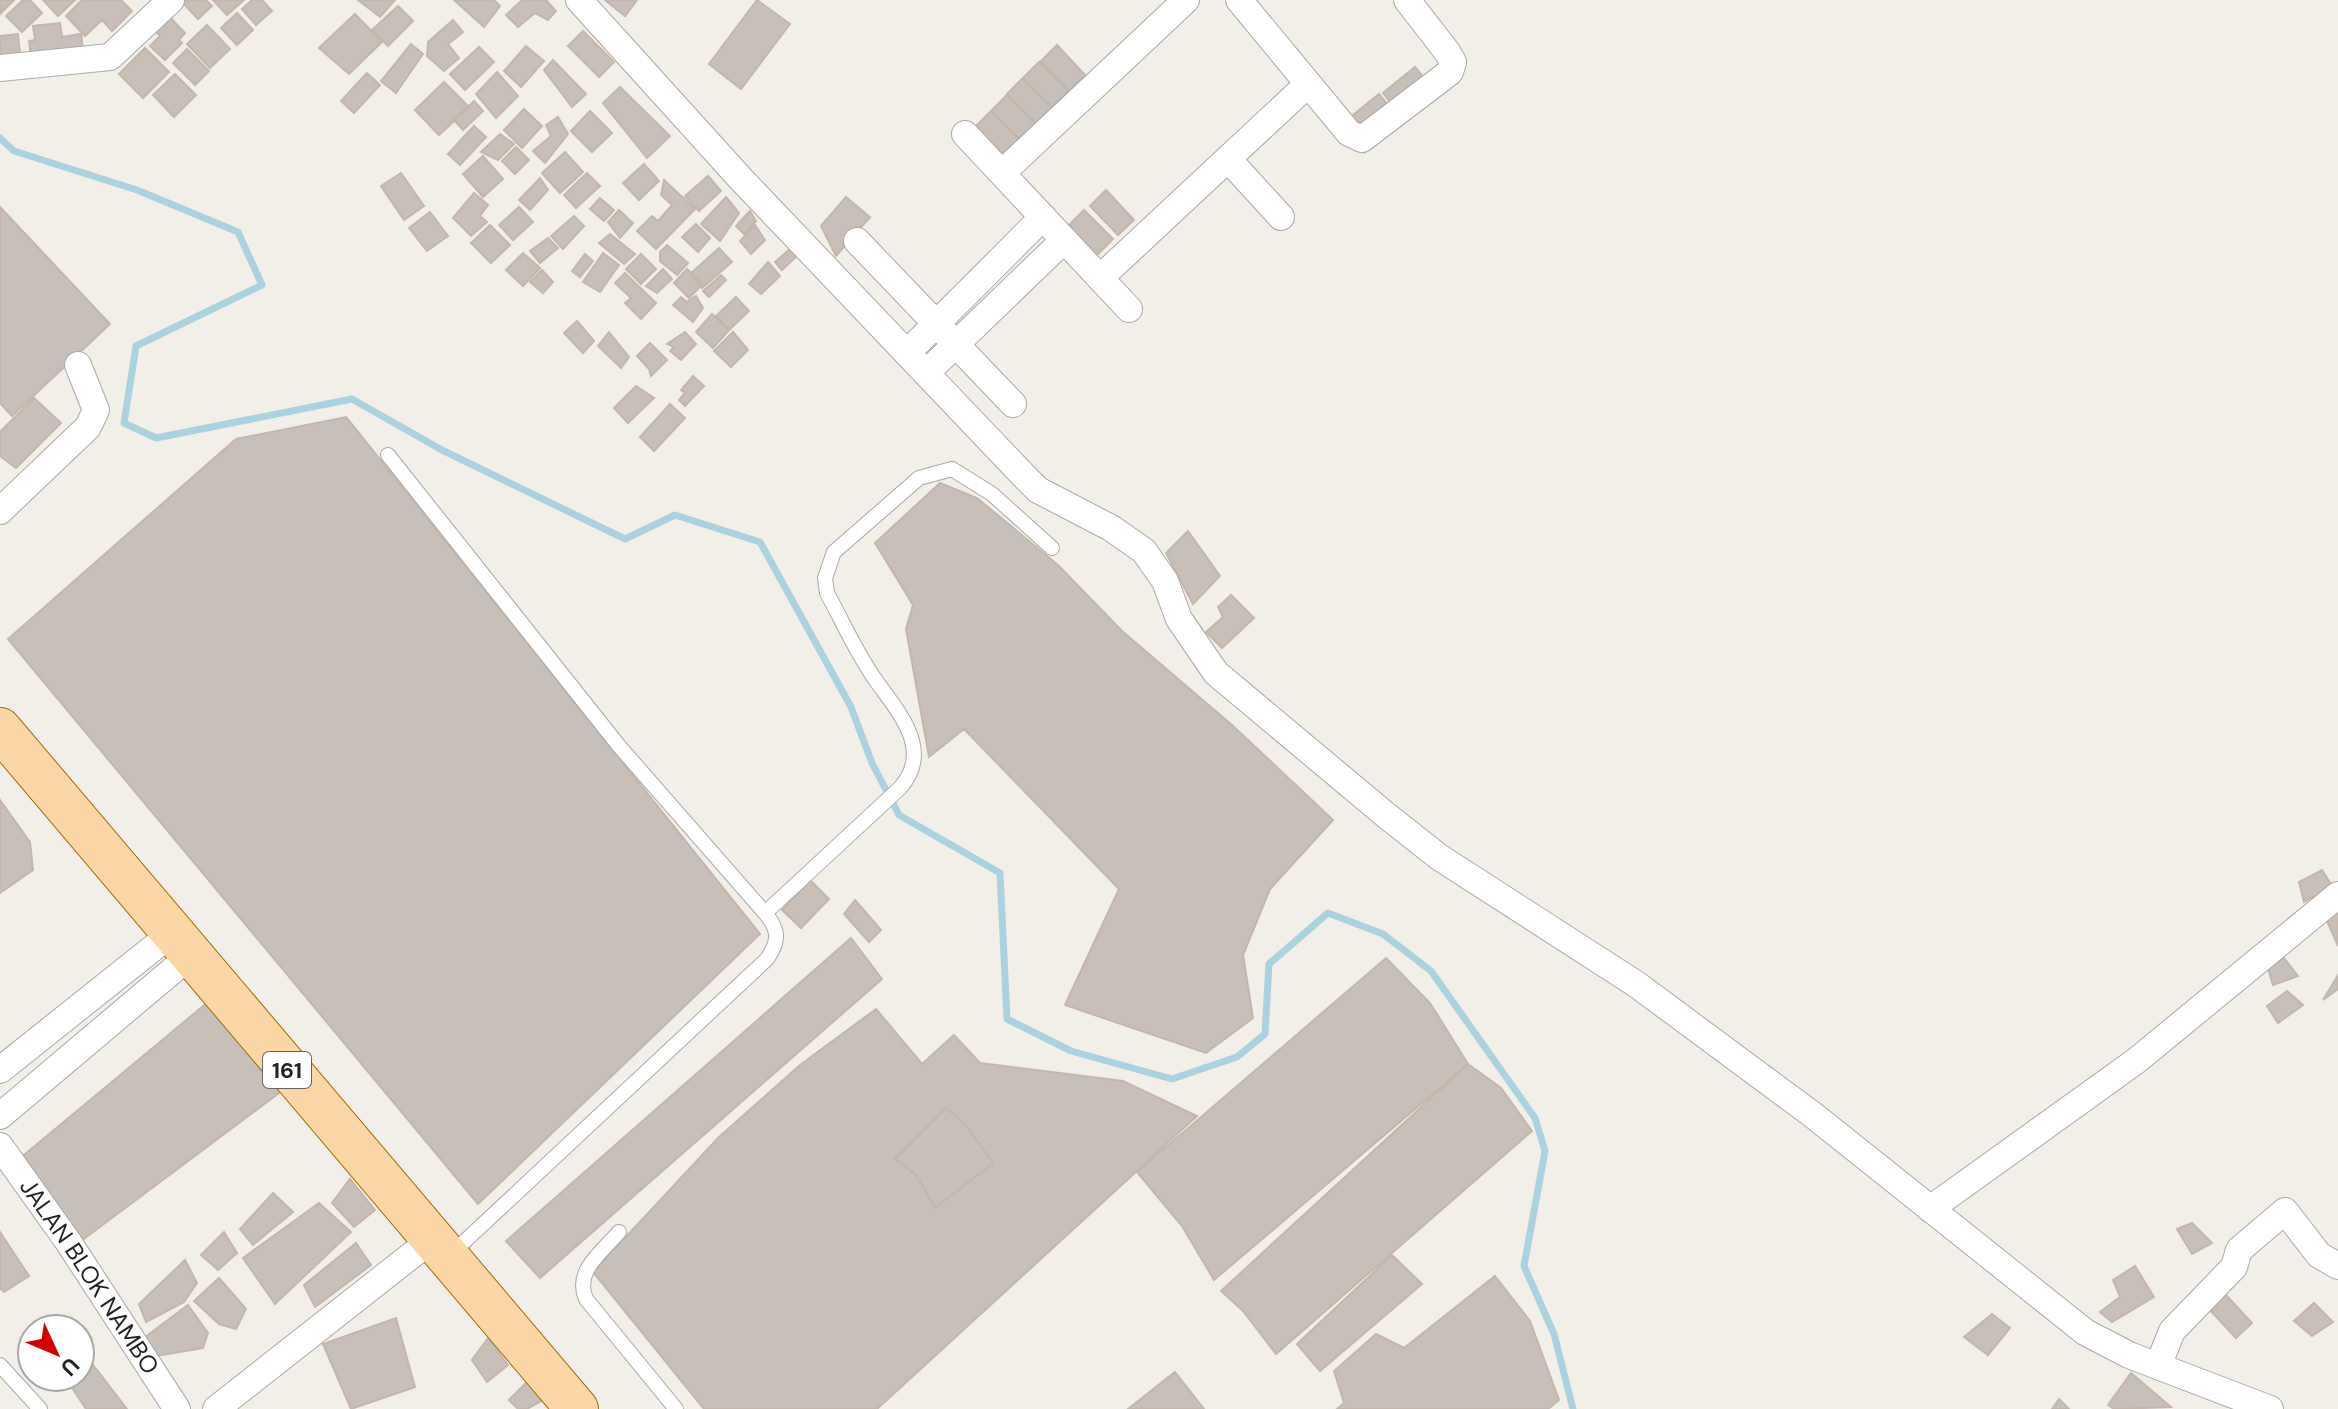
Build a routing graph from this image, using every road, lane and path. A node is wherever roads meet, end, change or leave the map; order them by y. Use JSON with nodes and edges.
{"nodes":[{"id":1,"x":171,"y":0,"type":"edge"},
{"id":2,"x":579,"y":0,"type":"edge"},
{"id":3,"x":1186,"y":0,"type":"edge"},
{"id":4,"x":1239,"y":0,"type":"edge"},
{"id":5,"x":1407,"y":0,"type":"edge"},
{"id":6,"x":0,"y":68,"type":"edge"},
{"id":7,"x":1308,"y":84,"type":"junction"},
{"id":8,"x":965,"y":134,"type":"dead end"},
{"id":9,"x":1228,"y":159,"type":"junction"},
{"id":10,"x":1002,"y":173,"type":"junction"},
{"id":11,"x":1043,"y":217,"type":"junction"},
{"id":12,"x":1281,"y":217,"type":"dead end"},
{"id":13,"x":1064,"y":240,"type":"junction"},
{"id":14,"x":857,"y":241,"type":"dead end"},
{"id":15,"x":1100,"y":278,"type":"junction"},
{"id":16,"x":1129,"y":309,"type":"dead end"},
{"id":17,"x":937,"y":324,"type":"junction"},
{"id":18,"x":956,"y":344,"type":"junction"},
{"id":19,"x":907,"y":353,"type":"junction"},
{"id":20,"x":78,"y":365,"type":"dead end"},
{"id":21,"x":926,"y":373,"type":"junction"},
{"id":22,"x":1013,"y":404,"type":"dead end"},
{"id":23,"x":388,"y":455,"type":"dead end"},
{"id":24,"x":0,"y":511,"type":"edge"},
{"id":25,"x":1052,"y":548,"type":"dead end"},
{"id":26,"x":4,"y":743,"type":"edge"},
{"id":27,"x":2338,"y":895,"type":"edge"},
{"id":28,"x":765,"y":913,"type":"junction"},
{"id":29,"x":181,"y":944,"type":"junction"},
{"id":30,"x":0,"y":1070,"type":"edge"},
{"id":31,"x":0,"y":1116,"type":"edge"},
{"id":32,"x":0,"y":1146,"type":"edge"},
{"id":33,"x":1930,"y":1209,"type":"junction"},
{"id":34,"x":619,"y":1232,"type":"dead end"},
{"id":35,"x":439,"y":1249,"type":"junction"},
{"id":36,"x":2338,"y":1266,"type":"edge"},
{"id":37,"x":0,"y":1365,"type":"edge"},
{"id":38,"x":2158,"y":1366,"type":"junction"},
{"id":39,"x":40,"y":1409,"type":"edge"},
{"id":40,"x":177,"y":1409,"type":"edge"},
{"id":41,"x":216,"y":1409,"type":"edge"},
{"id":42,"x":577,"y":1409,"type":"edge"},
{"id":43,"x":676,"y":1409,"type":"edge"},
{"id":44,"x":2270,"y":1409,"type":"edge"}],
"edges":[{"from":1,"to":6,"type":"street"},
{"from":2,"to":19,"type":"street"},
{"from":3,"to":10,"type":"street"},
{"from":4,"to":7,"type":"street"},
{"from":5,"to":7,"type":"street"},
{"from":7,"to":9,"type":"street"},
{"from":8,"to":10,"type":"street"},
{"from":9,"to":12,"type":"street"},
{"from":9,"to":15,"type":"street"},
{"from":10,"to":11,"type":"street"},
{"from":11,"to":13,"type":"street"},
{"from":11,"to":17,"type":"street"},
{"from":13,"to":15,"type":"street"},
{"from":13,"to":18,"type":"street"},
{"from":14,"to":17,"type":"street"},
{"from":15,"to":16,"type":"street"},
{"from":17,"to":18,"type":"street"},
{"from":17,"to":19,"type":"street"},
{"from":18,"to":21,"type":"street"},
{"from":18,"to":22,"type":"street"},
{"from":19,"to":21,"type":"street"},
{"from":20,"to":24,"type":"street"},
{"from":21,"to":33,"type":"street"},
{"from":23,"to":28,"type":"lane"},
{"from":25,"to":28,"type":"lane"},
{"from":26,"to":29,"type":"main road","number":"161"},
{"from":27,"to":33,"type":"street"},
{"from":28,"to":35,"type":"lane"},
{"from":29,"to":30,"type":"street"},
{"from":29,"to":31,"type":"street"},
{"from":29,"to":35,"type":"main road","number":"161"},
{"from":32,"to":40,"type":"street","name":"JALAN BLOK NAMBO"},
{"from":33,"to":38,"type":"street"},
{"from":34,"to":43,"type":"lane"},
{"from":35,"to":41,"type":"street"},
{"from":35,"to":42,"type":"main road","number":"161"},
{"from":36,"to":38,"type":"street"},
{"from":37,"to":39,"type":"lane"},
{"from":38,"to":44,"type":"street"}]}
